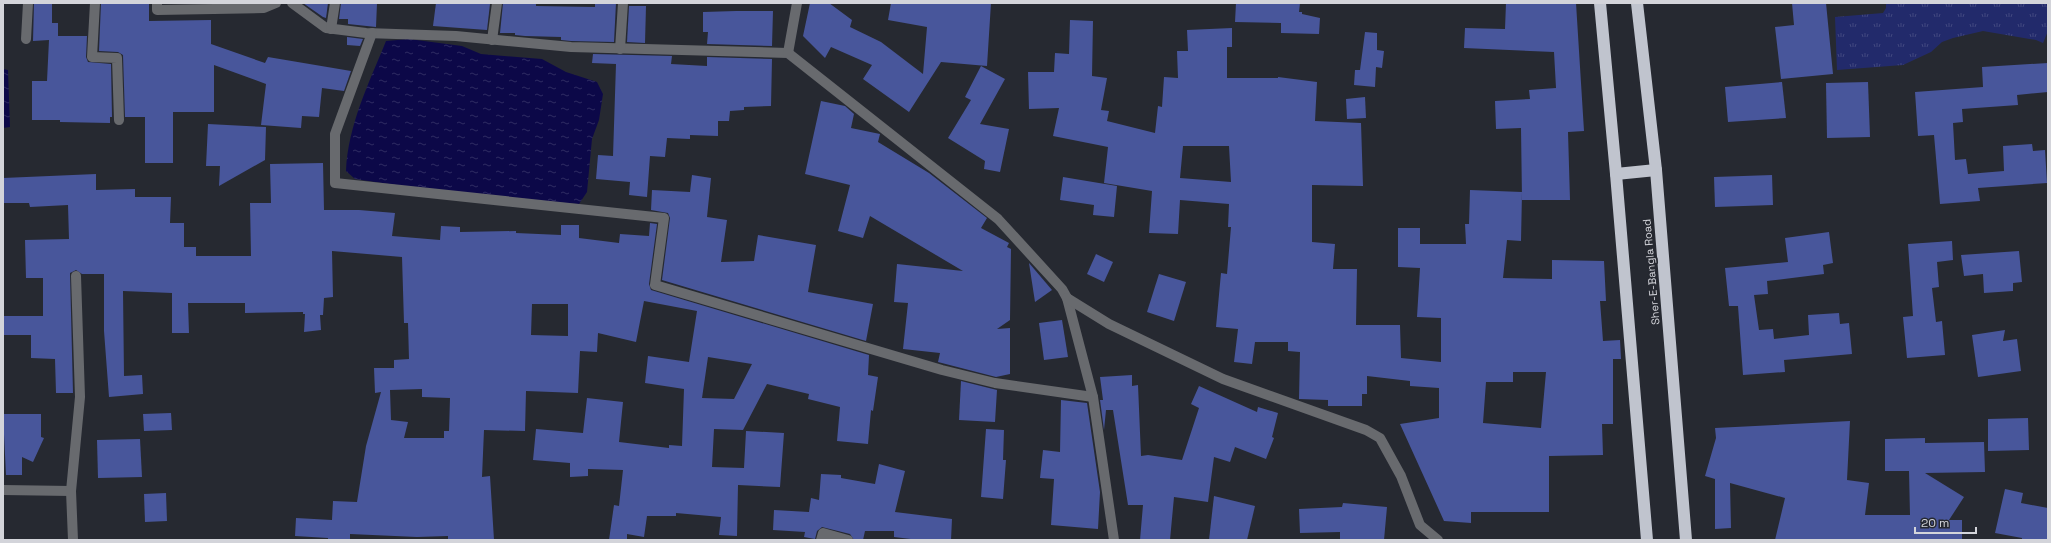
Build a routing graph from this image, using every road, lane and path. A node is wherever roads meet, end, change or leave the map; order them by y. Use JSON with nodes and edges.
{"nodes":[{"id":1,"x":28,"y":3,"type":"edge"},
{"id":2,"x":95,"y":3,"type":"edge"},
{"id":3,"x":157,"y":3,"type":"edge"},
{"id":4,"x":276,"y":3,"type":"edge"},
{"id":5,"x":292,"y":3,"type":"edge"},
{"id":6,"x":335,"y":3,"type":"edge"},
{"id":7,"x":496,"y":3,"type":"edge"},
{"id":8,"x":623,"y":3,"type":"edge"},
{"id":9,"x":797,"y":3,"type":"edge"},
{"id":10,"x":1600,"y":3,"type":"edge"},
{"id":11,"x":1636,"y":3,"type":"edge"},
{"id":12,"x":331,"y":29,"type":"junction"},
{"id":13,"x":372,"y":33,"type":"junction"},
{"id":14,"x":26,"y":39,"type":"dead end"},
{"id":15,"x":492,"y":40,"type":"junction"},
{"id":16,"x":620,"y":49,"type":"junction"},
{"id":17,"x":788,"y":53,"type":"junction"},
{"id":18,"x":119,"y":120,"type":"dead end"},
{"id":19,"x":1656,"y":170,"type":"junction"},
{"id":20,"x":1616,"y":174,"type":"junction"},
{"id":21,"x":76,"y":276,"type":"dead end"},
{"id":22,"x":1067,"y":298,"type":"junction"},
{"id":23,"x":1093,"y":397,"type":"junction"},
{"id":24,"x":3,"y":490,"type":"edge"},
{"id":25,"x":71,"y":491,"type":"junction"},
{"id":26,"x":74,"y":540,"type":"edge"},
{"id":27,"x":821,"y":540,"type":"edge"},
{"id":28,"x":848,"y":540,"type":"edge"},
{"id":29,"x":1114,"y":540,"type":"edge"},
{"id":30,"x":1438,"y":540,"type":"edge"},
{"id":31,"x":1647,"y":540,"type":"edge"},
{"id":32,"x":1686,"y":540,"type":"edge"}],
"edges":[{"from":1,"to":14,"type":"street"},
{"from":2,"to":18,"type":"street"},
{"from":3,"to":4,"type":"street"},
{"from":5,"to":12,"type":"street"},
{"from":6,"to":12,"type":"street"},
{"from":7,"to":15,"type":"street"},
{"from":8,"to":16,"type":"street"},
{"from":9,"to":17,"type":"street"},
{"from":10,"to":20,"type":"highway"},
{"from":11,"to":19,"type":"highway","name":"Sher-E-Bangla Road"},
{"from":12,"to":13,"type":"street"},
{"from":13,"to":15,"type":"street"},
{"from":13,"to":23,"type":"street"},
{"from":15,"to":16,"type":"street"},
{"from":16,"to":17,"type":"street"},
{"from":17,"to":22,"type":"street"},
{"from":19,"to":20,"type":"highway"},
{"from":19,"to":32,"type":"highway","name":"Sher-E-Bangla Road"},
{"from":20,"to":31,"type":"highway"},
{"from":21,"to":25,"type":"street"},
{"from":22,"to":23,"type":"street"},
{"from":22,"to":30,"type":"street"},
{"from":23,"to":29,"type":"street"},
{"from":24,"to":25,"type":"street"},
{"from":25,"to":26,"type":"street"},
{"from":27,"to":28,"type":"street"}]}
